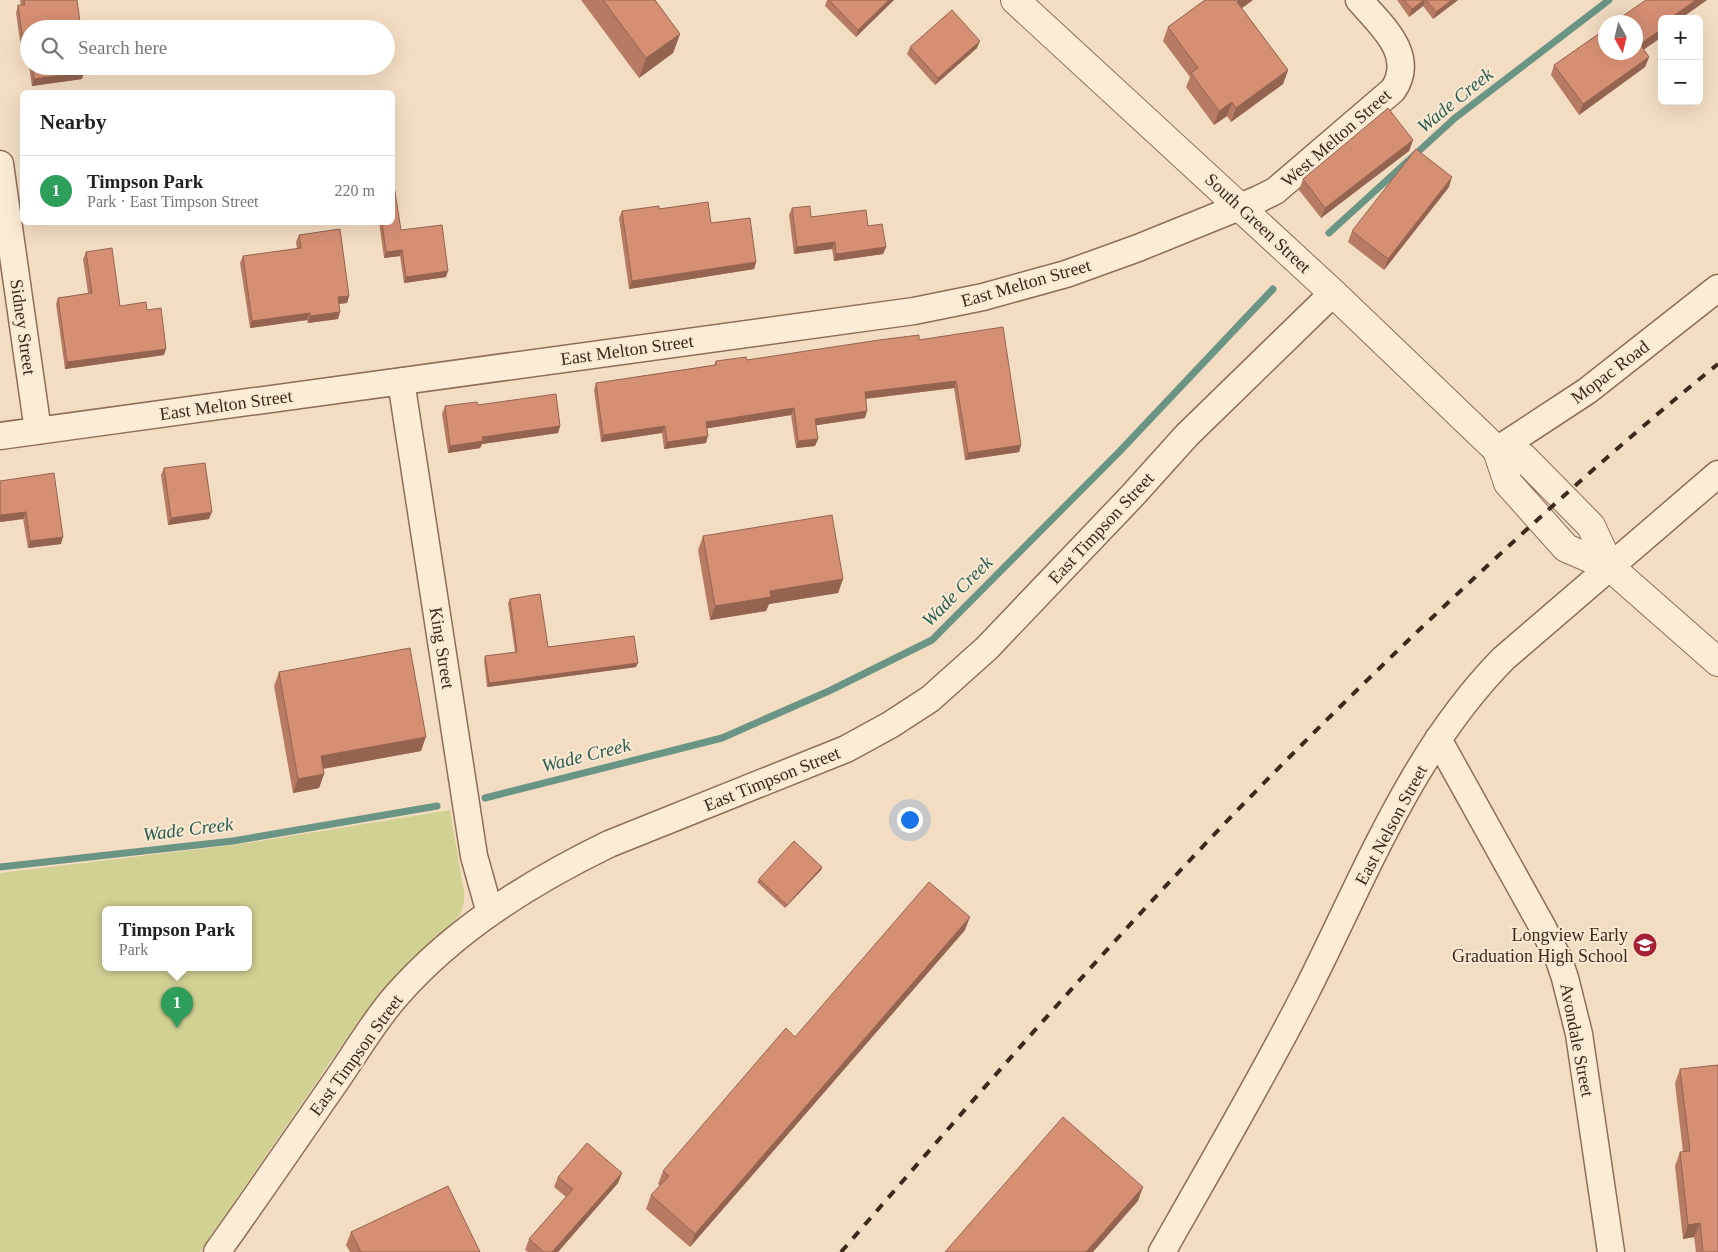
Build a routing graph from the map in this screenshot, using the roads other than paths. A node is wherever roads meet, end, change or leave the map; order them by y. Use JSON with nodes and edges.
{"nodes":[{"id":1,"x":1016,"y":0,"type":"edge"},
{"id":2,"x":1359,"y":0,"type":"edge"},
{"id":3,"x":0,"y":164,"type":"edge"},
{"id":4,"x":1240,"y":207,"type":"junction"},
{"id":5,"x":1718,"y":288,"type":"edge"},
{"id":6,"x":1334,"y":293,"type":"junction"},
{"id":7,"x":401,"y":381,"type":"junction"},
{"id":8,"x":38,"y":431,"type":"junction"},
{"id":9,"x":0,"y":436,"type":"edge"},
{"id":10,"x":1497,"y":450,"type":"junction"},
{"id":11,"x":1718,"y":474,"type":"edge"},
{"id":12,"x":1610,"y":567,"type":"junction"},
{"id":13,"x":1718,"y":662,"type":"edge"},
{"id":14,"x":1438,"y":739,"type":"junction"},
{"id":15,"x":490,"y":913,"type":"junction"},
{"id":16,"x":217,"y":1252,"type":"edge"},
{"id":17,"x":1162,"y":1252,"type":"edge"},
{"id":18,"x":1611,"y":1252,"type":"edge"}],
"edges":[{"from":1,"to":4,"type":"street","name":"South Green Street"},
{"from":2,"to":4,"type":"street","name":"West Melton Street"},
{"from":3,"to":8,"type":"street","name":"Sidney Street"},
{"from":4,"to":6,"type":"street","name":"South Green Street"},
{"from":4,"to":7,"type":"street","name":"East Melton Street"},
{"from":5,"to":10,"type":"street","name":"Mopac Road"},
{"from":6,"to":10,"type":"street","name":"South Green Street"},
{"from":6,"to":15,"type":"street","name":"East Timpson Street"},
{"from":7,"to":8,"type":"street","name":"East Melton Street"},
{"from":7,"to":15,"type":"street","name":"King Street"},
{"from":8,"to":9,"type":"street","name":"East Melton Street"},
{"from":10,"to":12,"type":"street","name":"South Green Street"},
{"from":11,"to":12,"type":"street","name":"East Nelson Street"},
{"from":12,"to":13,"type":"street","name":"South Green Street"},
{"from":12,"to":14,"type":"street","name":"East Nelson Street"},
{"from":14,"to":17,"type":"street","name":"East Nelson Street"},
{"from":14,"to":18,"type":"street","name":"Avondale Street"},
{"from":15,"to":16,"type":"street","name":"East Timpson Street"}]}
